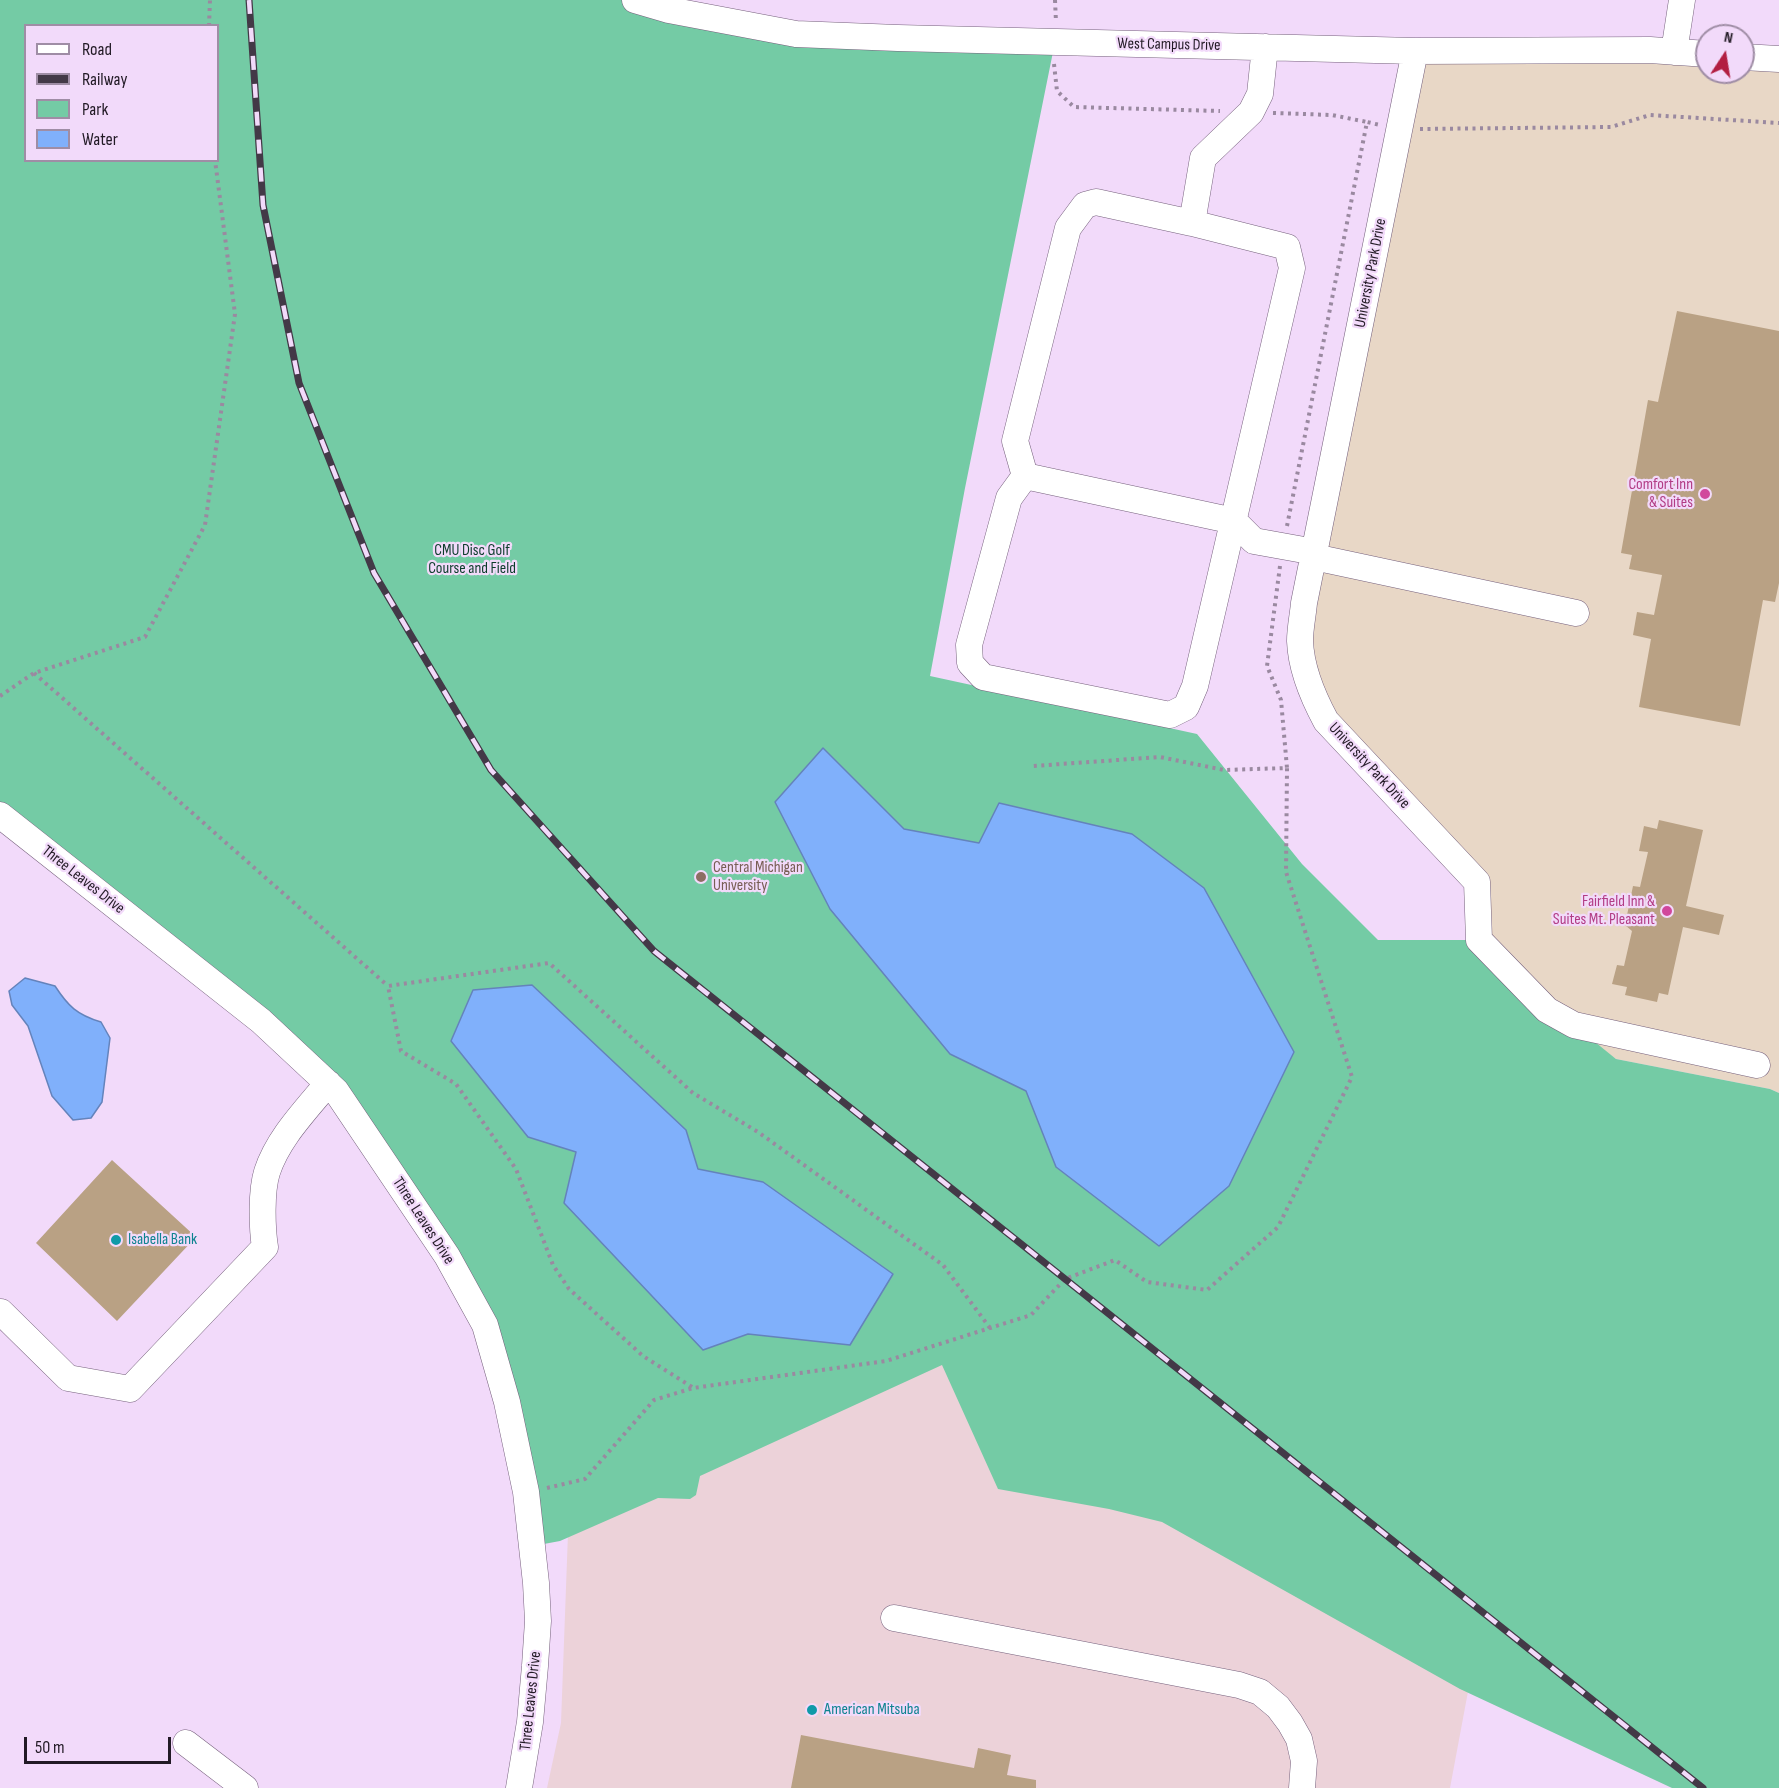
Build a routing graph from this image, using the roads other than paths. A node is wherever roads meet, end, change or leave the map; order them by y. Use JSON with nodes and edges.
{"nodes":[{"id":1,"x":635,"y":0,"type":"edge"},
{"id":2,"x":1682,"y":0,"type":"edge"},
{"id":3,"x":1265,"y":47,"type":"junction"},
{"id":4,"x":1415,"y":51,"type":"junction"},
{"id":5,"x":1674,"y":52,"type":"junction"},
{"id":6,"x":1695,"y":53,"type":"edge"},
{"id":7,"x":1755,"y":58,"type":"edge"},
{"id":8,"x":1779,"y":59,"type":"edge"},
{"id":9,"x":1192,"y":223,"type":"junction"},
{"id":10,"x":1025,"y":476,"type":"junction"},
{"id":11,"x":1234,"y":521,"type":"junction"},
{"id":12,"x":1314,"y":554,"type":"junction"},
{"id":13,"x":1576,"y":613,"type":"dead end"},
{"id":14,"x":0,"y":815,"type":"edge"},
{"id":15,"x":1757,"y":1065,"type":"dead end"},
{"id":16,"x":328,"y":1083,"type":"junction"},
{"id":17,"x":1,"y":1312,"type":"edge"},
{"id":18,"x":894,"y":1618,"type":"dead end"},
{"id":19,"x":186,"y":1743,"type":"dead end"},
{"id":20,"x":245,"y":1788,"type":"edge"},
{"id":21,"x":519,"y":1788,"type":"edge"},
{"id":22,"x":1302,"y":1788,"type":"edge"}],
"edges":[{"from":1,"to":3,"type":"street","name":"West Campus Drive"},
{"from":2,"to":5,"type":"street"},
{"from":3,"to":4,"type":"street","name":"West Campus Drive"},
{"from":3,"to":9,"type":"street"},
{"from":4,"to":5,"type":"street","name":"West Campus Drive"},
{"from":4,"to":12,"type":"street","name":"University Park Drive"},
{"from":5,"to":6,"type":"street","name":"West Campus Drive"},
{"from":7,"to":8,"type":"street"},
{"from":9,"to":10,"type":"street"},
{"from":9,"to":11,"type":"street"},
{"from":10,"to":11,"type":"street"},
{"from":10,"to":11,"type":"street"},
{"from":11,"to":12,"type":"street"},
{"from":12,"to":13,"type":"street"},
{"from":12,"to":15,"type":"street","name":"University Park Drive"},
{"from":14,"to":16,"type":"street","name":"Three Leaves Drive"},
{"from":16,"to":17,"type":"street"},
{"from":16,"to":21,"type":"street","name":"Three Leaves Drive"},
{"from":18,"to":22,"type":"street"},
{"from":19,"to":20,"type":"street"}]}
